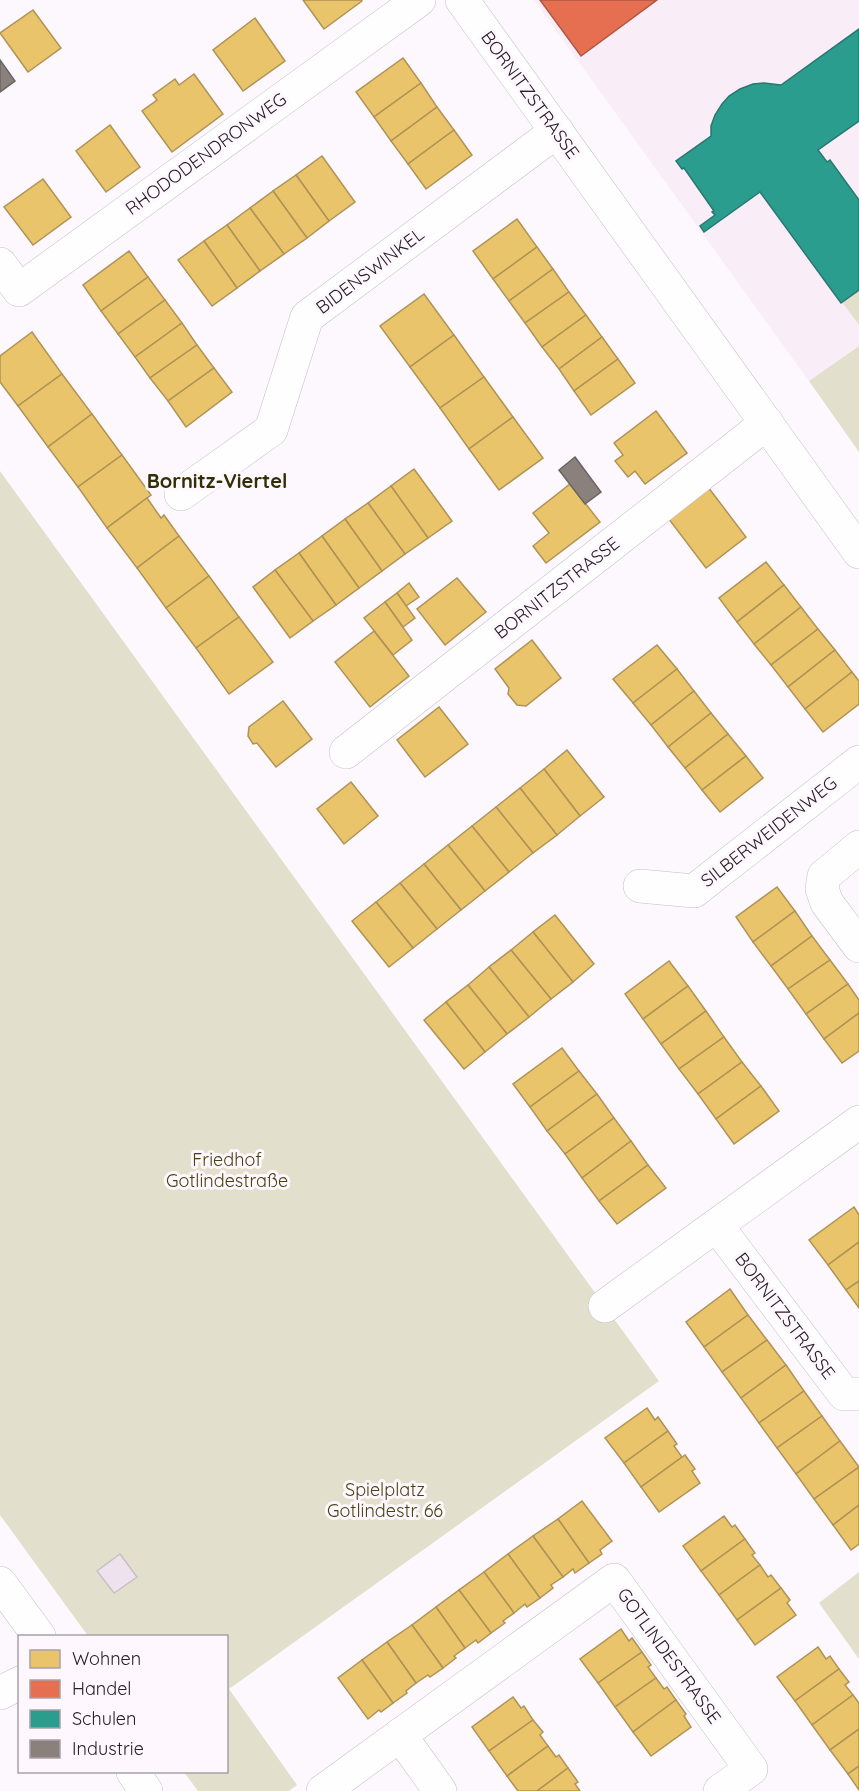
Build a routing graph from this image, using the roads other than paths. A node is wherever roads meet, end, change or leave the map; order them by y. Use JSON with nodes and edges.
{"nodes":[{"id":1,"x":419,"y":0,"type":"edge"},
{"id":2,"x":462,"y":0,"type":"edge"},
{"id":3,"x":557,"y":131,"type":"junction"},
{"id":4,"x":0,"y":264,"type":"edge"},
{"id":5,"x":767,"y":423,"type":"junction"},
{"id":6,"x":181,"y":494,"type":"dead end"},
{"id":7,"x":859,"y":552,"type":"edge"},
{"id":8,"x":346,"y":752,"type":"dead end"},
{"id":9,"x":859,"y":762,"type":"edge"},
{"id":10,"x":859,"y":847,"type":"edge"},
{"id":11,"x":640,"y":886,"type":"dead end"},
{"id":12,"x":859,"y":946,"type":"edge"},
{"id":13,"x":859,"y":1122,"type":"edge"},
{"id":14,"x":717,"y":1226,"type":"junction"},
{"id":15,"x":605,"y":1306,"type":"dead end"},
{"id":16,"x":859,"y":1394,"type":"edge"},
{"id":17,"x":0,"y":1583,"type":"edge"},
{"id":18,"x":38,"y":1635,"type":"edge"},
{"id":19,"x":18,"y":1684,"type":"edge"},
{"id":20,"x":0,"y":1693,"type":"edge"},
{"id":21,"x":400,"y":1735,"type":"junction"},
{"id":22,"x":134,"y":1773,"type":"edge"},
{"id":23,"x":146,"y":1791,"type":"edge"},
{"id":24,"x":323,"y":1791,"type":"edge"},
{"id":25,"x":441,"y":1791,"type":"edge"},
{"id":26,"x":720,"y":1791,"type":"edge"}],
"edges":[{"from":1,"to":4,"type":"street","name":"RHODODENDRONWEG"},
{"from":2,"to":3,"type":"street","name":"BORNITZSTRASSE"},
{"from":3,"to":5,"type":"street","name":"BORNITZSTRASSE"},
{"from":3,"to":6,"type":"street","name":"BIDENSWINKEL"},
{"from":5,"to":7,"type":"street","name":"BORNITZSTRASSE"},
{"from":5,"to":8,"type":"street","name":"BORNITZSTRASSE"},
{"from":9,"to":11,"type":"street","name":"SILBERWEIDENWEG"},
{"from":10,"to":12,"type":"street"},
{"from":13,"to":14,"type":"street"},
{"from":14,"to":15,"type":"street"},
{"from":14,"to":16,"type":"street","name":"BORNITZSTRASSE"},
{"from":17,"to":18,"type":"street"},
{"from":19,"to":20,"type":"street"},
{"from":21,"to":24,"type":"street","name":"GOTLINDESTRASSE"},
{"from":21,"to":25,"type":"street"},
{"from":21,"to":26,"type":"street","name":"GOTLINDESTRASSE"},
{"from":22,"to":23,"type":"street"}]}
